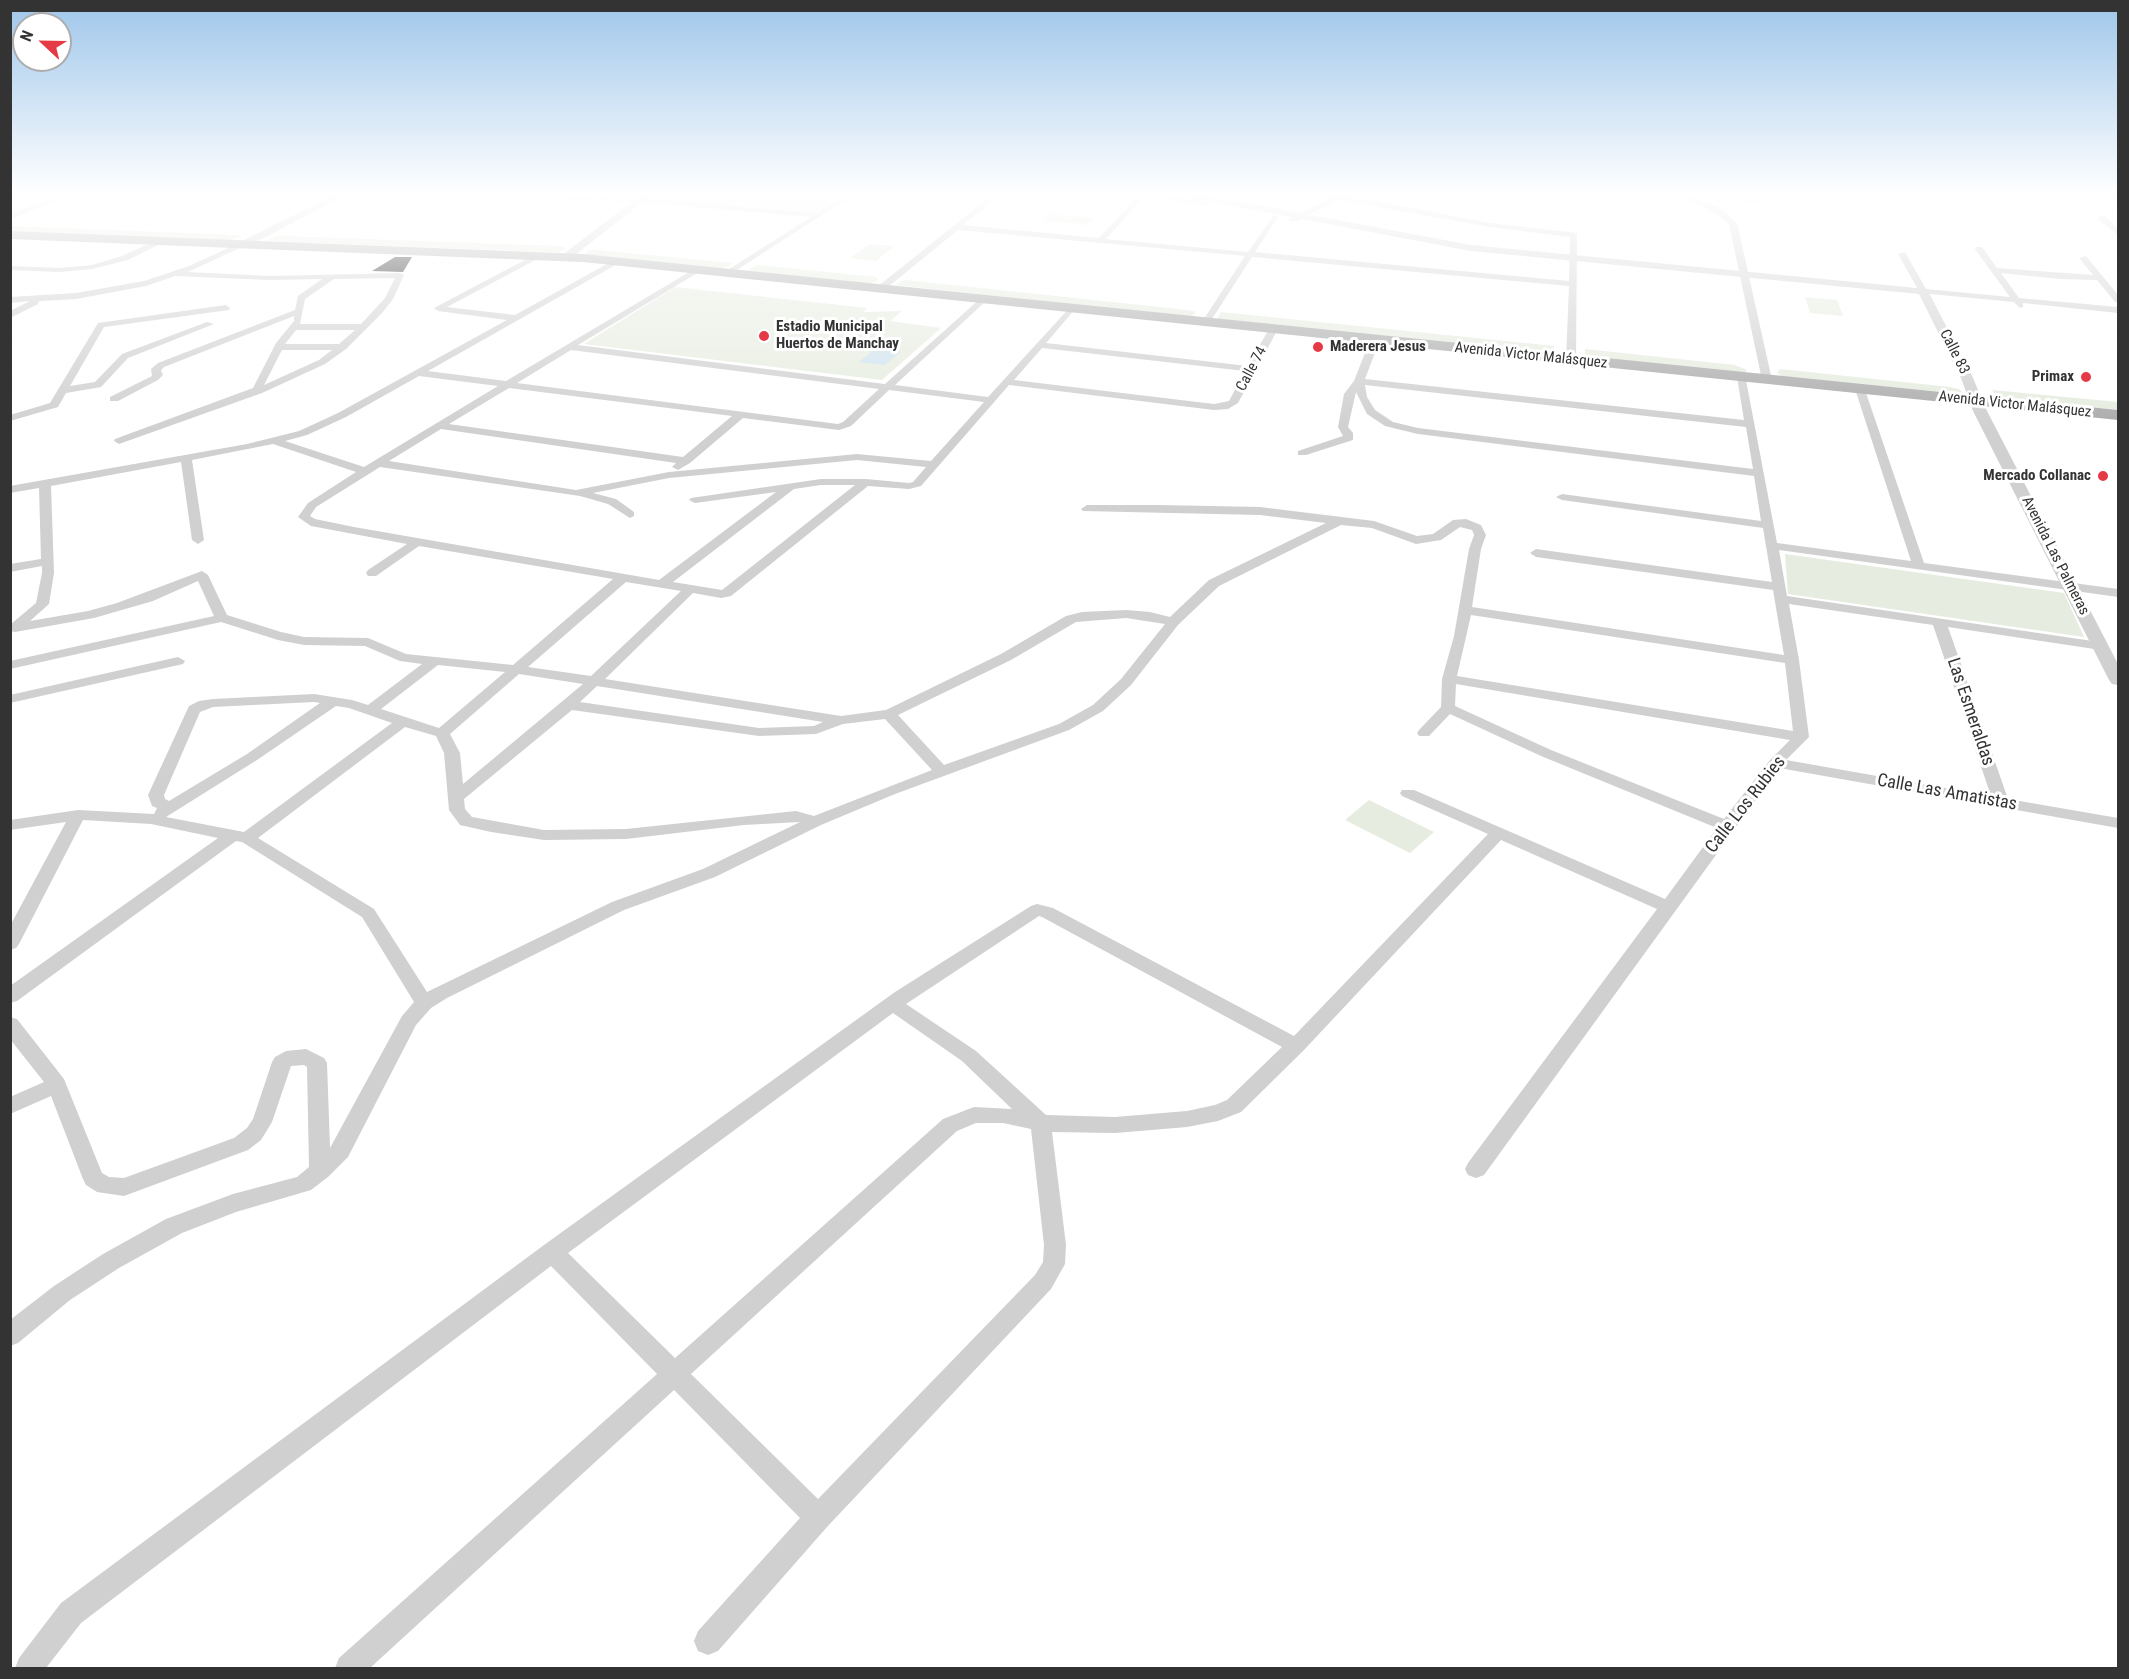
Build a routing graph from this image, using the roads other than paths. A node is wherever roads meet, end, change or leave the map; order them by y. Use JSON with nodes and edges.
{"nodes":[{"id":1,"x":503,"y":273,"type":"edge"},
{"id":2,"x":597,"y":273,"type":"edge"},
{"id":3,"x":690,"y":273,"type":"edge"},
{"id":4,"x":732,"y":273,"type":"edge"},
{"id":5,"x":858,"y":273,"type":"edge"},
{"id":6,"x":898,"y":273,"type":"edge"},
{"id":7,"x":1237,"y":273,"type":"edge"},
{"id":8,"x":1453,"y":273,"type":"edge"},
{"id":9,"x":1572,"y":273,"type":"edge"},
{"id":10,"x":1689,"y":273,"type":"edge"},
{"id":11,"x":1745,"y":273,"type":"edge"},
{"id":12,"x":1912,"y":273,"type":"edge"},
{"id":13,"x":1996,"y":273,"type":"edge"},
{"id":14,"x":2038,"y":273,"type":"edge"},
{"id":15,"x":2095,"y":273,"type":"edge"},
{"id":16,"x":175,"y":274,"type":"joint"},
{"id":17,"x":334,"y":276,"type":"junction"},
{"id":18,"x":894,"y":277,"type":"junction"},
{"id":19,"x":2099,"y":278,"type":"junction"},
{"id":20,"x":1746,"y":279,"type":"junction"},
{"id":21,"x":1572,"y":284,"type":"junction"},
{"id":22,"x":880,"y":289,"type":"junction"},
{"id":23,"x":1924,"y":295,"type":"junction"},
{"id":24,"x":41,"y":299,"type":"junction"},
{"id":25,"x":983,"y":299,"type":"junction"},
{"id":26,"x":10,"y":300,"type":"edge"},
{"id":27,"x":2118,"y":300,"type":"edge"},
{"id":28,"x":2018,"y":303,"type":"junction"},
{"id":29,"x":226,"y":308,"type":"dead end"},
{"id":30,"x":1072,"y":308,"type":"junction"},
{"id":31,"x":2118,"y":309,"type":"edge"},
{"id":32,"x":300,"y":311,"type":"junction"},
{"id":33,"x":10,"y":315,"type":"edge"},
{"id":34,"x":2118,"y":315,"type":"edge"},
{"id":35,"x":1210,"y":316,"type":"junction"},
{"id":36,"x":516,"y":318,"type":"junction"},
{"id":37,"x":210,"y":324,"type":"dead end"},
{"id":38,"x":294,"y":327,"type":"junction"},
{"id":39,"x":362,"y":327,"type":"junction"},
{"id":40,"x":1273,"y":329,"type":"junction"},
{"id":41,"x":1375,"y":340,"type":"junction"},
{"id":42,"x":1039,"y":345,"type":"junction"},
{"id":43,"x":279,"y":347,"type":"junction"},
{"id":44,"x":343,"y":347,"type":"junction"},
{"id":45,"x":569,"y":347,"type":"junction"},
{"id":46,"x":1570,"y":353,"type":"junction"},
{"id":47,"x":1252,"y":369,"type":"junction"},
{"id":48,"x":1766,"y":372,"type":"junction"},
{"id":49,"x":418,"y":373,"type":"junction"},
{"id":50,"x":1742,"y":377,"type":"junction"},
{"id":51,"x":1359,"y":381,"type":"junction"},
{"id":52,"x":1006,"y":382,"type":"junction"},
{"id":53,"x":508,"y":384,"type":"junction"},
{"id":54,"x":888,"y":387,"type":"junction"},
{"id":55,"x":1860,"y":389,"type":"junction"},
{"id":56,"x":64,"y":390,"type":"junction"},
{"id":57,"x":258,"y":391,"type":"junction"},
{"id":58,"x":1973,"y":394,"type":"junction"},
{"id":59,"x":114,"y":399,"type":"dead end"},
{"id":60,"x":990,"y":400,"type":"junction"},
{"id":61,"x":2112,"y":400,"type":"dead end"},
{"id":62,"x":740,"y":415,"type":"junction"},
{"id":63,"x":2118,"y":415,"type":"edge"},
{"id":64,"x":10,"y":418,"type":"edge"},
{"id":65,"x":1750,"y":424,"type":"junction"},
{"id":66,"x":439,"y":426,"type":"junction"},
{"id":67,"x":119,"y":441,"type":"dead end"},
{"id":68,"x":274,"y":441,"type":"junction"},
{"id":69,"x":1302,"y":453,"type":"dead end"},
{"id":70,"x":186,"y":459,"type":"junction"},
{"id":71,"x":686,"y":461,"type":"junction"},
{"id":72,"x":378,"y":463,"type":"junction"},
{"id":73,"x":934,"y":465,"type":"junction"},
{"id":74,"x":365,"y":471,"type":"junction"},
{"id":75,"x":1759,"y":473,"type":"junction"},
{"id":76,"x":669,"y":475,"type":"junction"},
{"id":77,"x":866,"y":482,"type":"junction"},
{"id":78,"x":45,"y":484,"type":"junction"},
{"id":79,"x":793,"y":485,"type":"junction"},
{"id":80,"x":602,"y":488,"type":"junction"},
{"id":81,"x":10,"y":490,"type":"edge"},
{"id":82,"x":576,"y":494,"type":"junction"},
{"id":83,"x":1562,"y":497,"type":"dead end"},
{"id":84,"x":695,"y":500,"type":"dead end"},
{"id":85,"x":612,"y":501,"type":"junction"},
{"id":86,"x":1087,"y":509,"type":"dead end"},
{"id":87,"x":630,"y":514,"type":"dead end"},
{"id":88,"x":1340,"y":522,"type":"junction"},
{"id":89,"x":1768,"y":525,"type":"junction"},
{"id":90,"x":198,"y":540,"type":"dead end"},
{"id":91,"x":417,"y":542,"type":"junction"},
{"id":92,"x":1773,"y":546,"type":"junction"},
{"id":93,"x":1536,"y":553,"type":"dead end"},
{"id":94,"x":49,"y":561,"type":"junction"},
{"id":95,"x":1919,"y":566,"type":"junction"},
{"id":96,"x":10,"y":567,"type":"edge"},
{"id":97,"x":372,"y":573,"type":"dead end"},
{"id":98,"x":625,"y":576,"type":"junction"},
{"id":99,"x":663,"y":583,"type":"junction"},
{"id":100,"x":2070,"y":586,"type":"junction"},
{"id":101,"x":690,"y":589,"type":"junction"},
{"id":102,"x":2118,"y":592,"type":"edge"},
{"id":103,"x":1780,"y":593,"type":"junction"},
{"id":104,"x":1467,"y":610,"type":"junction"},
{"id":105,"x":222,"y":618,"type":"junction"},
{"id":106,"x":1173,"y":622,"type":"junction"},
{"id":107,"x":1938,"y":622,"type":"junction"},
{"id":108,"x":13,"y":629,"type":"edge"},
{"id":109,"x":2109,"y":654,"type":"edge"},
{"id":110,"x":436,"y":660,"type":"junction"},
{"id":111,"x":1792,"y":660,"type":"junction"},
{"id":112,"x":178,"y":662,"type":"dead end"},
{"id":113,"x":10,"y":665,"type":"edge"},
{"id":114,"x":516,"y":669,"type":"junction"},
{"id":115,"x":1449,"y":679,"type":"junction"},
{"id":116,"x":2118,"y":680,"type":"edge"},
{"id":117,"x":595,"y":682,"type":"junction"},
{"id":118,"x":10,"y":699,"type":"edge"},
{"id":119,"x":333,"y":701,"type":"junction"},
{"id":120,"x":569,"y":705,"type":"junction"},
{"id":121,"x":1448,"y":708,"type":"junction"},
{"id":122,"x":371,"y":710,"type":"junction"},
{"id":123,"x":888,"y":714,"type":"junction"},
{"id":124,"x":841,"y":720,"type":"junction"},
{"id":125,"x":404,"y":722,"type":"junction"},
{"id":126,"x":441,"y":733,"type":"junction"},
{"id":127,"x":1424,"y":733,"type":"dead end"},
{"id":128,"x":1801,"y":737,"type":"junction"},
{"id":129,"x":1776,"y":763,"type":"junction"},
{"id":130,"x":941,"y":771,"type":"junction"},
{"id":131,"x":1408,"y":794,"type":"dead end"},
{"id":132,"x":455,"y":798,"type":"junction"},
{"id":133,"x":2001,"y":802,"type":"junction"},
{"id":134,"x":169,"y":808,"type":"junction"},
{"id":135,"x":78,"y":815,"type":"junction"},
{"id":136,"x":151,"y":819,"type":"junction"},
{"id":137,"x":815,"y":821,"type":"junction"},
{"id":138,"x":2118,"y":823,"type":"edge"},
{"id":139,"x":10,"y":825,"type":"edge"},
{"id":140,"x":1727,"y":826,"type":"junction"},
{"id":141,"x":1498,"y":834,"type":"junction"},
{"id":142,"x":240,"y":836,"type":"junction"},
{"id":143,"x":1668,"y":907,"type":"junction"},
{"id":144,"x":10,"y":944,"type":"edge"},
{"id":145,"x":10,"y":996,"type":"edge"},
{"id":146,"x":424,"y":1003,"type":"junction"},
{"id":147,"x":893,"y":1004,"type":"junction"},
{"id":148,"x":10,"y":1024,"type":"edge"},
{"id":149,"x":1296,"y":1046,"type":"junction"},
{"id":150,"x":57,"y":1085,"type":"junction"},
{"id":151,"x":10,"y":1106,"type":"edge"},
{"id":152,"x":1041,"y":1123,"type":"junction"},
{"id":153,"x":1476,"y":1169,"type":"dead end"},
{"id":154,"x":320,"y":1171,"type":"junction"},
{"id":155,"x":552,"y":1252,"type":"junction"},
{"id":156,"x":10,"y":1335,"type":"edge"},
{"id":157,"x":676,"y":1374,"type":"junction"},
{"id":158,"x":818,"y":1518,"type":"junction"},
{"id":159,"x":708,"y":1641,"type":"dead end"},
{"id":160,"x":28,"y":1668,"type":"edge"},
{"id":161,"x":349,"y":1668,"type":"edge"}],
"edges":[{"from":1,"to":36,"type":"street"},
{"from":2,"to":36,"type":"street"},
{"from":3,"to":45,"type":"street"},
{"from":4,"to":22,"type":"main road","name":"Avenida Victor Malásquez"},
{"from":5,"to":18,"type":"main road","name":"Avenida Victor Malásquez"},
{"from":6,"to":18,"type":"street"},
{"from":7,"to":35,"type":"street"},
{"from":8,"to":21,"type":"street"},
{"from":9,"to":21,"type":"street"},
{"from":10,"to":20,"type":"street"},
{"from":11,"to":20,"type":"street"},
{"from":12,"to":23,"type":"street","name":"Calle 83"},
{"from":13,"to":28,"type":"street"},
{"from":14,"to":19,"type":"street"},
{"from":15,"to":19,"type":"street"},
{"from":16,"to":17,"type":"street"},
{"from":16,"to":24,"type":"street"},
{"from":17,"to":32,"type":"street"},
{"from":17,"to":39,"type":"street"},
{"from":18,"to":22,"type":"street"},
{"from":18,"to":35,"type":"main road","name":"Avenida Victor Malásquez"},
{"from":19,"to":27,"type":"street"},
{"from":20,"to":23,"type":"street"},
{"from":20,"to":48,"type":"street"},
{"from":21,"to":46,"type":"street"},
{"from":22,"to":25,"type":"main road","name":"Avenida Victor Malásquez"},
{"from":23,"to":28,"type":"street"},
{"from":23,"to":58,"type":"street","name":"Calle 83"},
{"from":24,"to":26,"type":"street"},
{"from":24,"to":33,"type":"street"},
{"from":25,"to":30,"type":"main road","name":"Avenida Victor Malásquez"},
{"from":25,"to":54,"type":"street"},
{"from":28,"to":31,"type":"street"},
{"from":28,"to":34,"type":"street"},
{"from":29,"to":56,"type":"street"},
{"from":30,"to":35,"type":"main road","name":"Avenida Victor Malásquez"},
{"from":30,"to":42,"type":"street"},
{"from":32,"to":38,"type":"street"},
{"from":32,"to":59,"type":"street"},
{"from":35,"to":40,"type":"main road","name":"Avenida Victor Malásquez"},
{"from":35,"to":46,"type":"main road","name":"Avenida Victor Malásquez"},
{"from":36,"to":49,"type":"street"},
{"from":37,"to":56,"type":"street"},
{"from":38,"to":39,"type":"street"},
{"from":38,"to":43,"type":"street"},
{"from":39,"to":44,"type":"street"},
{"from":40,"to":41,"type":"main road","name":"Avenida Victor Malásquez"},
{"from":40,"to":47,"type":"street","name":"Calle 74"},
{"from":41,"to":46,"type":"main road","name":"Avenida Victor Malásquez"},
{"from":41,"to":51,"type":"street"},
{"from":42,"to":47,"type":"street"},
{"from":42,"to":52,"type":"street"},
{"from":43,"to":44,"type":"street"},
{"from":43,"to":57,"type":"street"},
{"from":44,"to":57,"type":"street"},
{"from":45,"to":53,"type":"street"},
{"from":45,"to":54,"type":"street"},
{"from":46,"to":48,"type":"main road","name":"Avenida Victor Malásquez"},
{"from":46,"to":50,"type":"main road","name":"Avenida Victor Malásquez"},
{"from":47,"to":52,"type":"street","name":"Calle 74"},
{"from":48,"to":50,"type":"main road","name":"Avenida Victor Malásquez"},
{"from":48,"to":55,"type":"main road","name":"Avenida Victor Malásquez"},
{"from":48,"to":58,"type":"main road","name":"Avenida Victor Malásquez"},
{"from":49,"to":53,"type":"street"},
{"from":49,"to":68,"type":"street"},
{"from":50,"to":65,"type":"street"},
{"from":51,"to":65,"type":"street"},
{"from":51,"to":69,"type":"street"},
{"from":51,"to":75,"type":"street"},
{"from":52,"to":60,"type":"street"},
{"from":53,"to":62,"type":"street"},
{"from":53,"to":66,"type":"street"},
{"from":54,"to":60,"type":"street"},
{"from":54,"to":62,"type":"street"},
{"from":55,"to":58,"type":"main road","name":"Avenida Victor Malásquez"},
{"from":55,"to":95,"type":"street"},
{"from":56,"to":64,"type":"street"},
{"from":57,"to":67,"type":"street"},
{"from":58,"to":61,"type":"main road","name":"Avenida Victor Malásquez"},
{"from":58,"to":63,"type":"main road","name":"Avenida Victor Malásquez"},
{"from":58,"to":100,"type":"street","name":"Avenida Las Palmeras"},
{"from":60,"to":73,"type":"street"},
{"from":62,"to":71,"type":"street"},
{"from":65,"to":75,"type":"street"},
{"from":66,"to":71,"type":"street"},
{"from":66,"to":72,"type":"street"},
{"from":68,"to":70,"type":"street"},
{"from":68,"to":74,"type":"street"},
{"from":70,"to":78,"type":"street"},
{"from":70,"to":90,"type":"street"},
{"from":71,"to":76,"type":"street"},
{"from":72,"to":74,"type":"street"},
{"from":72,"to":82,"type":"street"},
{"from":73,"to":76,"type":"street"},
{"from":73,"to":77,"type":"street"},
{"from":74,"to":91,"type":"street"},
{"from":75,"to":89,"type":"street"},
{"from":76,"to":80,"type":"street"},
{"from":77,"to":79,"type":"street"},
{"from":77,"to":101,"type":"street"},
{"from":78,"to":81,"type":"street"},
{"from":78,"to":94,"type":"street"},
{"from":79,"to":84,"type":"street"},
{"from":79,"to":99,"type":"street"},
{"from":80,"to":82,"type":"street"},
{"from":80,"to":85,"type":"street"},
{"from":82,"to":85,"type":"street"},
{"from":83,"to":89,"type":"street"},
{"from":85,"to":87,"type":"street"},
{"from":86,"to":88,"type":"street"},
{"from":88,"to":104,"type":"street"},
{"from":88,"to":106,"type":"street"},
{"from":89,"to":92,"type":"street"},
{"from":91,"to":97,"type":"street"},
{"from":91,"to":98,"type":"street"},
{"from":92,"to":95,"type":"street"},
{"from":92,"to":103,"type":"street"},
{"from":93,"to":103,"type":"street"},
{"from":94,"to":96,"type":"street"},
{"from":94,"to":108,"type":"street"},
{"from":95,"to":100,"type":"street"},
{"from":98,"to":99,"type":"street"},
{"from":98,"to":114,"type":"street"},
{"from":99,"to":101,"type":"street"},
{"from":100,"to":102,"type":"street"},
{"from":100,"to":109,"type":"street","name":"Avenida Las Palmeras"},
{"from":101,"to":117,"type":"street"},
{"from":103,"to":107,"type":"street"},
{"from":103,"to":111,"type":"street"},
{"from":104,"to":111,"type":"street"},
{"from":104,"to":115,"type":"street"},
{"from":105,"to":108,"type":"street"},
{"from":105,"to":110,"type":"street"},
{"from":105,"to":113,"type":"street"},
{"from":106,"to":123,"type":"street"},
{"from":106,"to":130,"type":"street"},
{"from":107,"to":109,"type":"street"},
{"from":107,"to":133,"type":"street","name":"Las Esmeraldas"},
{"from":109,"to":116,"type":"street","name":"Avenida Las Palmeras"},
{"from":110,"to":114,"type":"street"},
{"from":110,"to":122,"type":"street"},
{"from":111,"to":128,"type":"street"},
{"from":112,"to":118,"type":"street"},
{"from":114,"to":117,"type":"street"},
{"from":114,"to":126,"type":"street"},
{"from":115,"to":121,"type":"street"},
{"from":115,"to":128,"type":"street"},
{"from":117,"to":120,"type":"street"},
{"from":117,"to":124,"type":"street"},
{"from":119,"to":122,"type":"street"},
{"from":119,"to":134,"type":"street"},
{"from":119,"to":134,"type":"street"},
{"from":120,"to":124,"type":"street"},
{"from":120,"to":132,"type":"street"},
{"from":121,"to":127,"type":"street"},
{"from":121,"to":140,"type":"street"},
{"from":122,"to":125,"type":"street"},
{"from":123,"to":124,"type":"street"},
{"from":123,"to":130,"type":"street"},
{"from":125,"to":126,"type":"street"},
{"from":125,"to":142,"type":"street"},
{"from":126,"to":132,"type":"street"},
{"from":128,"to":129,"type":"street","name":"Calle Los Rubies"},
{"from":129,"to":133,"type":"street","name":"Calle Las Amatistas"},
{"from":129,"to":140,"type":"street","name":"Calle Los Rubies"},
{"from":130,"to":137,"type":"street"},
{"from":131,"to":141,"type":"street"},
{"from":132,"to":137,"type":"street"},
{"from":133,"to":138,"type":"street","name":"Calle Las Amatistas"},
{"from":134,"to":136,"type":"street"},
{"from":135,"to":136,"type":"street"},
{"from":135,"to":139,"type":"street"},
{"from":135,"to":144,"type":"street"},
{"from":136,"to":142,"type":"street"},
{"from":137,"to":146,"type":"street"},
{"from":140,"to":143,"type":"street","name":"Calle Los Rubies"},
{"from":141,"to":143,"type":"street"},
{"from":141,"to":149,"type":"street"},
{"from":142,"to":145,"type":"street"},
{"from":142,"to":146,"type":"street"},
{"from":143,"to":153,"type":"street","name":"Calle Los Rubies"},
{"from":146,"to":154,"type":"street"},
{"from":147,"to":149,"type":"street"},
{"from":147,"to":152,"type":"street"},
{"from":147,"to":155,"type":"street"},
{"from":148,"to":150,"type":"street"},
{"from":149,"to":152,"type":"street"},
{"from":150,"to":151,"type":"street"},
{"from":150,"to":154,"type":"street"},
{"from":152,"to":157,"type":"street"},
{"from":152,"to":158,"type":"street"},
{"from":154,"to":156,"type":"street"},
{"from":155,"to":157,"type":"street"},
{"from":155,"to":160,"type":"street"},
{"from":157,"to":158,"type":"street"},
{"from":157,"to":161,"type":"street"},
{"from":158,"to":159,"type":"street"}]}
